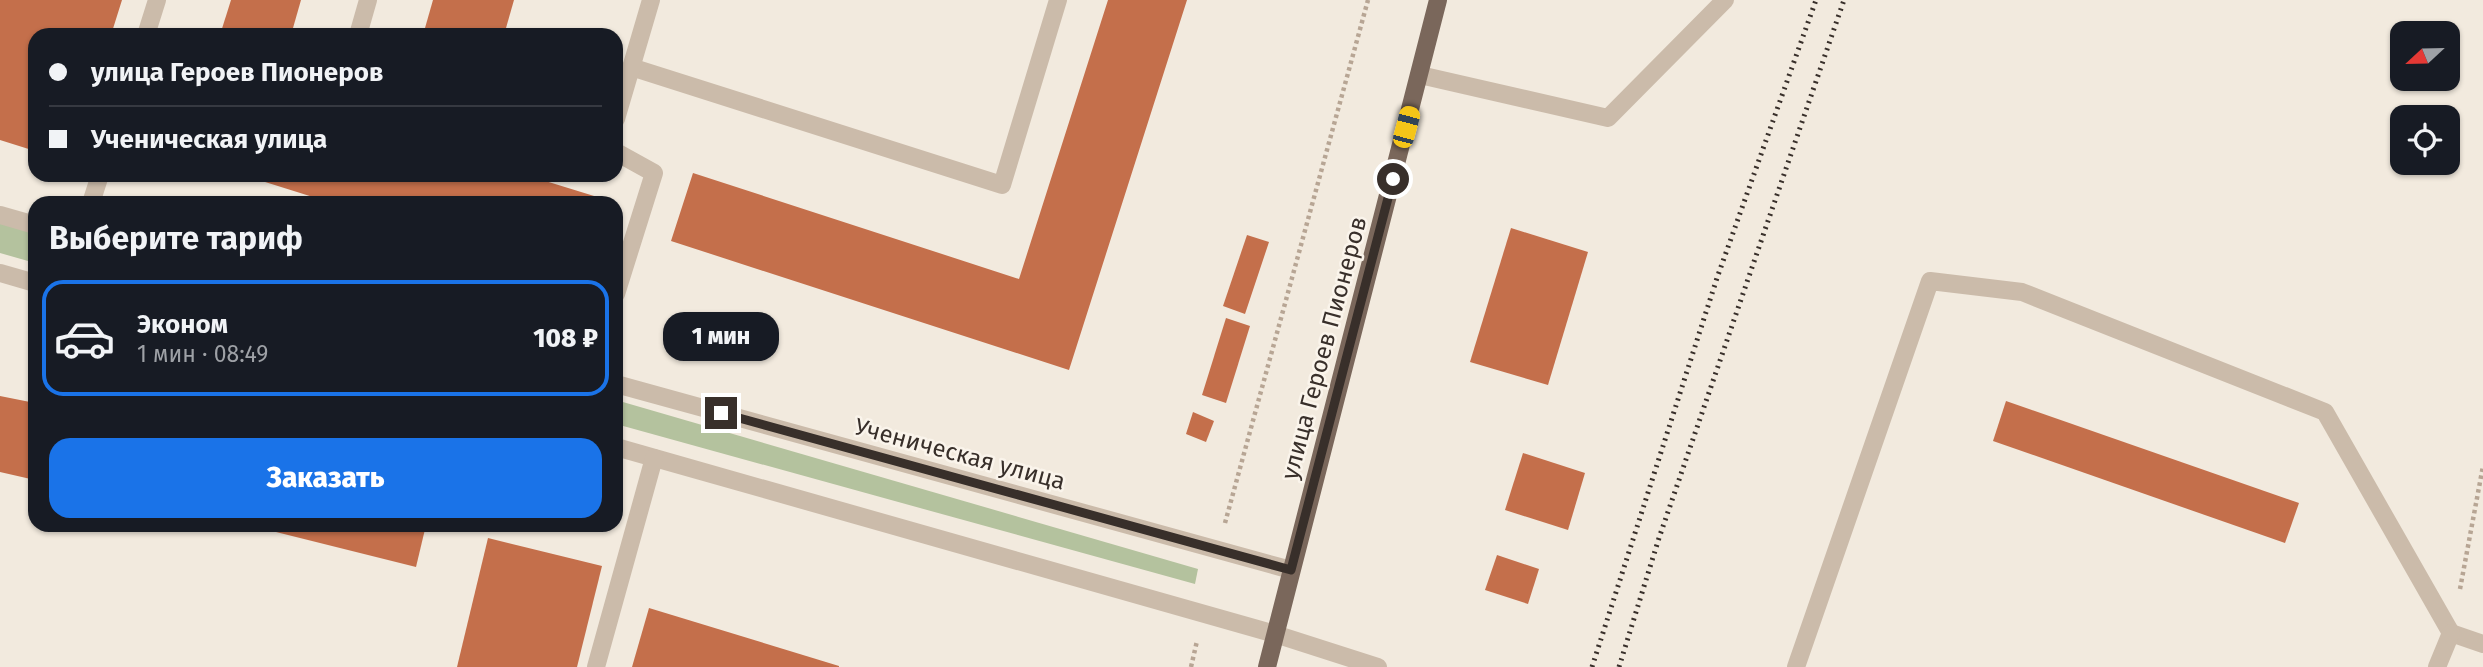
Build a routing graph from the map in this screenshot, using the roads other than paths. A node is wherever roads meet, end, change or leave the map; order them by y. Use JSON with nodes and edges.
{"nodes":[{"id":1,"x":157,"y":0,"type":"edge"},
{"id":2,"x":368,"y":0,"type":"edge"},
{"id":3,"x":651,"y":0,"type":"edge"},
{"id":4,"x":1058,"y":0,"type":"edge"},
{"id":5,"x":1438,"y":0,"type":"edge"},
{"id":6,"x":1725,"y":0,"type":"edge"},
{"id":7,"x":148,"y":28,"type":"edge"},
{"id":8,"x":360,"y":28,"type":"edge"},
{"id":9,"x":632,"y":67,"type":"junction"},
{"id":10,"x":1420,"y":75,"type":"junction"},
{"id":11,"x":623,"y":96,"type":"edge"},
{"id":12,"x":623,"y":156,"type":"edge"},
{"id":13,"x":0,"y":215,"type":"edge"},
{"id":14,"x":28,"y":223,"type":"edge"},
{"id":15,"x":623,"y":272,"type":"edge"},
{"id":16,"x":0,"y":273,"type":"edge"},
{"id":17,"x":28,"y":281,"type":"edge"},
{"id":18,"x":623,"y":386,"type":"edge"},
{"id":19,"x":623,"y":449,"type":"edge"},
{"id":20,"x":654,"y":458,"type":"junction"},
{"id":21,"x":1291,"y":570,"type":"junction"},
{"id":22,"x":2451,"y":632,"type":"junction"},
{"id":23,"x":1275,"y":634,"type":"junction"},
{"id":24,"x":2483,"y":644,"type":"edge"},
{"id":25,"x":596,"y":667,"type":"edge"},
{"id":26,"x":1267,"y":667,"type":"edge"},
{"id":27,"x":1378,"y":667,"type":"edge"},
{"id":28,"x":1796,"y":667,"type":"edge"},
{"id":29,"x":2437,"y":667,"type":"edge"}],
"edges":[{"from":1,"to":7,"type":"street"},
{"from":2,"to":8,"type":"street"},
{"from":3,"to":9,"type":"street"},
{"from":4,"to":9,"type":"street"},
{"from":5,"to":10,"type":"main road","name":"улица Героев Пионеров"},
{"from":6,"to":10,"type":"street"},
{"from":9,"to":11,"type":"street"},
{"from":10,"to":21,"type":"main road","name":"улица Героев Пионеров"},
{"from":12,"to":15,"type":"street"},
{"from":13,"to":14,"type":"street"},
{"from":16,"to":17,"type":"street"},
{"from":18,"to":21,"type":"street","name":"Ученическая улица"},
{"from":19,"to":20,"type":"street"},
{"from":20,"to":23,"type":"street"},
{"from":20,"to":25,"type":"street"},
{"from":21,"to":23,"type":"main road","name":"улица Героев Пионеров"},
{"from":22,"to":24,"type":"street"},
{"from":22,"to":28,"type":"street"},
{"from":22,"to":29,"type":"street"},
{"from":23,"to":26,"type":"main road","name":"улица Героев Пионеров"},
{"from":23,"to":27,"type":"street"}]}
